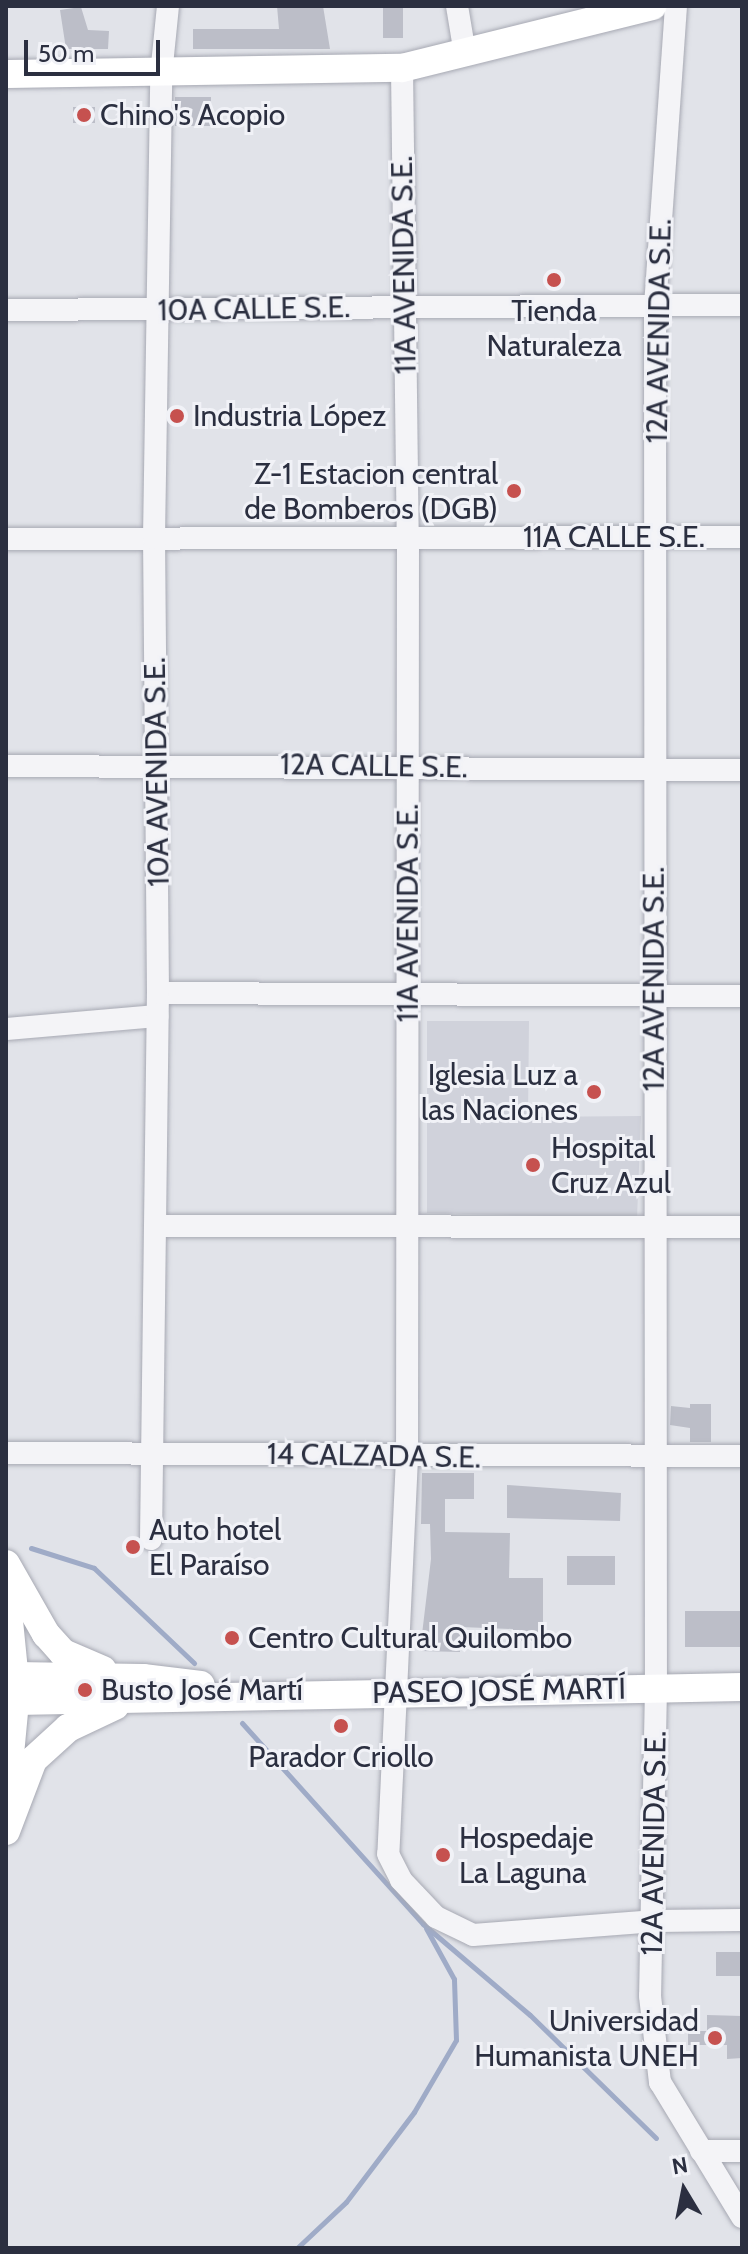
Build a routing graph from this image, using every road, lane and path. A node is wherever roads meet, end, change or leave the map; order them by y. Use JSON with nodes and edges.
{"nodes":[{"id":1,"x":168,"y":6,"type":"edge"},
{"id":2,"x":457,"y":6,"type":"edge"},
{"id":3,"x":652,"y":6,"type":"edge"},
{"id":4,"x":676,"y":6,"type":"edge"},
{"id":5,"x":465,"y":54,"type":"junction"},
{"id":6,"x":402,"y":68,"type":"junction"},
{"id":7,"x":6,"y":74,"type":"edge"},
{"id":8,"x":161,"y":75,"type":"junction"},
{"id":9,"x":655,"y":305,"type":"junction"},
{"id":10,"x":742,"y":305,"type":"edge"},
{"id":11,"x":404,"y":306,"type":"junction"},
{"id":12,"x":6,"y":310,"type":"edge"},
{"id":13,"x":161,"y":311,"type":"junction"},
{"id":14,"x":657,"y":536,"type":"junction"},
{"id":15,"x":742,"y":537,"type":"edge"},
{"id":16,"x":154,"y":538,"type":"junction"},
{"id":17,"x":6,"y":539,"type":"edge"},
{"id":18,"x":408,"y":539,"type":"junction"},
{"id":19,"x":158,"y":764,"type":"junction"},
{"id":20,"x":6,"y":766,"type":"edge"},
{"id":21,"x":409,"y":766,"type":"junction"},
{"id":22,"x":742,"y":770,"type":"edge"},
{"id":23,"x":655,"y":771,"type":"junction"},
{"id":24,"x":158,"y":993,"type":"junction"},
{"id":25,"x":407,"y":995,"type":"junction"},
{"id":26,"x":654,"y":996,"type":"junction"},
{"id":27,"x":742,"y":996,"type":"edge"},
{"id":28,"x":157,"y":1016,"type":"junction"},
{"id":29,"x":6,"y":1029,"type":"edge"},
{"id":30,"x":408,"y":1224,"type":"junction"},
{"id":31,"x":157,"y":1226,"type":"junction"},
{"id":32,"x":742,"y":1227,"type":"edge"},
{"id":33,"x":653,"y":1228,"type":"junction"},
{"id":34,"x":6,"y":1453,"type":"edge"},
{"id":35,"x":150,"y":1453,"type":"junction"},
{"id":36,"x":653,"y":1456,"type":"junction"},
{"id":37,"x":742,"y":1456,"type":"edge"},
{"id":38,"x":407,"y":1458,"type":"junction"},
{"id":39,"x":151,"y":1539,"type":"dead end"},
{"id":40,"x":6,"y":1564,"type":"edge"},
{"id":41,"x":6,"y":1591,"type":"edge"},
{"id":42,"x":143,"y":1678,"type":"junction"},
{"id":43,"x":656,"y":1687,"type":"junction"},
{"id":44,"x":742,"y":1687,"type":"edge"},
{"id":45,"x":15,"y":1689,"type":"junction"},
{"id":46,"x":257,"y":1694,"type":"junction"},
{"id":47,"x":399,"y":1694,"type":"junction"},
{"id":48,"x":126,"y":1701,"type":"junction"},
{"id":49,"x":6,"y":1796,"type":"edge"},
{"id":50,"x":6,"y":1831,"type":"edge"},
{"id":51,"x":742,"y":1920,"type":"edge"},
{"id":52,"x":655,"y":1921,"type":"junction"},
{"id":53,"x":701,"y":2151,"type":"junction"},
{"id":54,"x":742,"y":2151,"type":"edge"},
{"id":55,"x":742,"y":2217,"type":"edge"}],
"edges":[{"from":1,"to":8,"type":"street","name":"10A AVENIDA S.E."},
{"from":2,"to":5,"type":"street"},
{"from":3,"to":5,"type":"main road"},
{"from":4,"to":9,"type":"street","name":"12A AVENIDA S.E."},
{"from":5,"to":6,"type":"main road"},
{"from":6,"to":8,"type":"main road"},
{"from":6,"to":11,"type":"street","name":"11A AVENIDA S.E."},
{"from":7,"to":8,"type":"main road"},
{"from":8,"to":13,"type":"street","name":"10A AVENIDA S.E."},
{"from":9,"to":10,"type":"street","name":"10A CALLE S.E."},
{"from":9,"to":11,"type":"street","name":"10A CALLE S.E."},
{"from":9,"to":14,"type":"street","name":"12A AVENIDA S.E."},
{"from":11,"to":13,"type":"street","name":"10A CALLE S.E."},
{"from":11,"to":18,"type":"street","name":"11A AVENIDA S.E."},
{"from":12,"to":13,"type":"street","name":"10A CALLE S.E."},
{"from":13,"to":16,"type":"street","name":"10A AVENIDA S.E."},
{"from":14,"to":15,"type":"street","name":"11A CALLE S.E."},
{"from":14,"to":18,"type":"street","name":"11A CALLE S.E."},
{"from":14,"to":23,"type":"street","name":"12A AVENIDA S.E."},
{"from":16,"to":17,"type":"street","name":"11A CALLE S.E."},
{"from":16,"to":18,"type":"street","name":"11A CALLE S.E."},
{"from":16,"to":19,"type":"street","name":"10A AVENIDA S.E."},
{"from":18,"to":21,"type":"street","name":"11A AVENIDA S.E."},
{"from":19,"to":20,"type":"street","name":"12A CALLE S.E."},
{"from":19,"to":21,"type":"street","name":"12A CALLE S.E."},
{"from":19,"to":24,"type":"street","name":"10A AVENIDA S.E."},
{"from":21,"to":23,"type":"street","name":"12A CALLE S.E."},
{"from":21,"to":25,"type":"street","name":"11A AVENIDA S.E."},
{"from":22,"to":23,"type":"street","name":"12A CALLE S.E."},
{"from":23,"to":26,"type":"street","name":"12A AVENIDA S.E."},
{"from":24,"to":25,"type":"street"},
{"from":24,"to":28,"type":"street","name":"10A AVENIDA S.E."},
{"from":25,"to":26,"type":"street"},
{"from":25,"to":30,"type":"street","name":"11A AVENIDA S.E."},
{"from":26,"to":27,"type":"street"},
{"from":26,"to":33,"type":"street","name":"12A AVENIDA S.E."},
{"from":28,"to":29,"type":"street"},
{"from":28,"to":31,"type":"street","name":"10A AVENIDA S.E."},
{"from":30,"to":31,"type":"street"},
{"from":30,"to":33,"type":"street"},
{"from":30,"to":38,"type":"street","name":"11A AVENIDA S.E."},
{"from":31,"to":35,"type":"street","name":"10A AVENIDA S.E."},
{"from":32,"to":33,"type":"street"},
{"from":33,"to":36,"type":"street","name":"12A AVENIDA S.E."},
{"from":34,"to":35,"type":"street","name":"14 CALZADA S.E."},
{"from":35,"to":38,"type":"street","name":"14 CALZADA S.E."},
{"from":35,"to":39,"type":"street","name":"10A AVENIDA S.E."},
{"from":36,"to":37,"type":"street","name":"14 CALZADA S.E."},
{"from":36,"to":38,"type":"street","name":"14 CALZADA S.E."},
{"from":36,"to":43,"type":"street","name":"12A AVENIDA S.E."},
{"from":38,"to":47,"type":"street","name":"11A AVENIDA S.E."},
{"from":40,"to":42,"type":"main road"},
{"from":41,"to":45,"type":"main road"},
{"from":42,"to":45,"type":"main road","name":"PASEO JOSÉ MARTÍ"},
{"from":42,"to":46,"type":"main road","name":"PASEO JOSÉ MARTÍ"},
{"from":43,"to":44,"type":"main road","name":"PASEO JOSÉ MARTÍ"},
{"from":43,"to":47,"type":"main road","name":"PASEO JOSÉ MARTÍ"},
{"from":43,"to":52,"type":"street","name":"12A AVENIDA S.E."},
{"from":45,"to":48,"type":"main road","name":"PASEO JOSÉ MARTÍ"},
{"from":45,"to":49,"type":"main road"},
{"from":46,"to":47,"type":"main road","name":"PASEO JOSÉ MARTÍ"},
{"from":46,"to":48,"type":"main road","name":"PASEO JOSÉ MARTÍ"},
{"from":47,"to":52,"type":"street","name":"11A AVENIDA S.E."},
{"from":48,"to":50,"type":"main road"},
{"from":51,"to":52,"type":"street"},
{"from":52,"to":53,"type":"street","name":"12A AVENIDA S.E."},
{"from":53,"to":54,"type":"street"},
{"from":53,"to":55,"type":"street","name":"12A AVENIDA S.E."}]}
